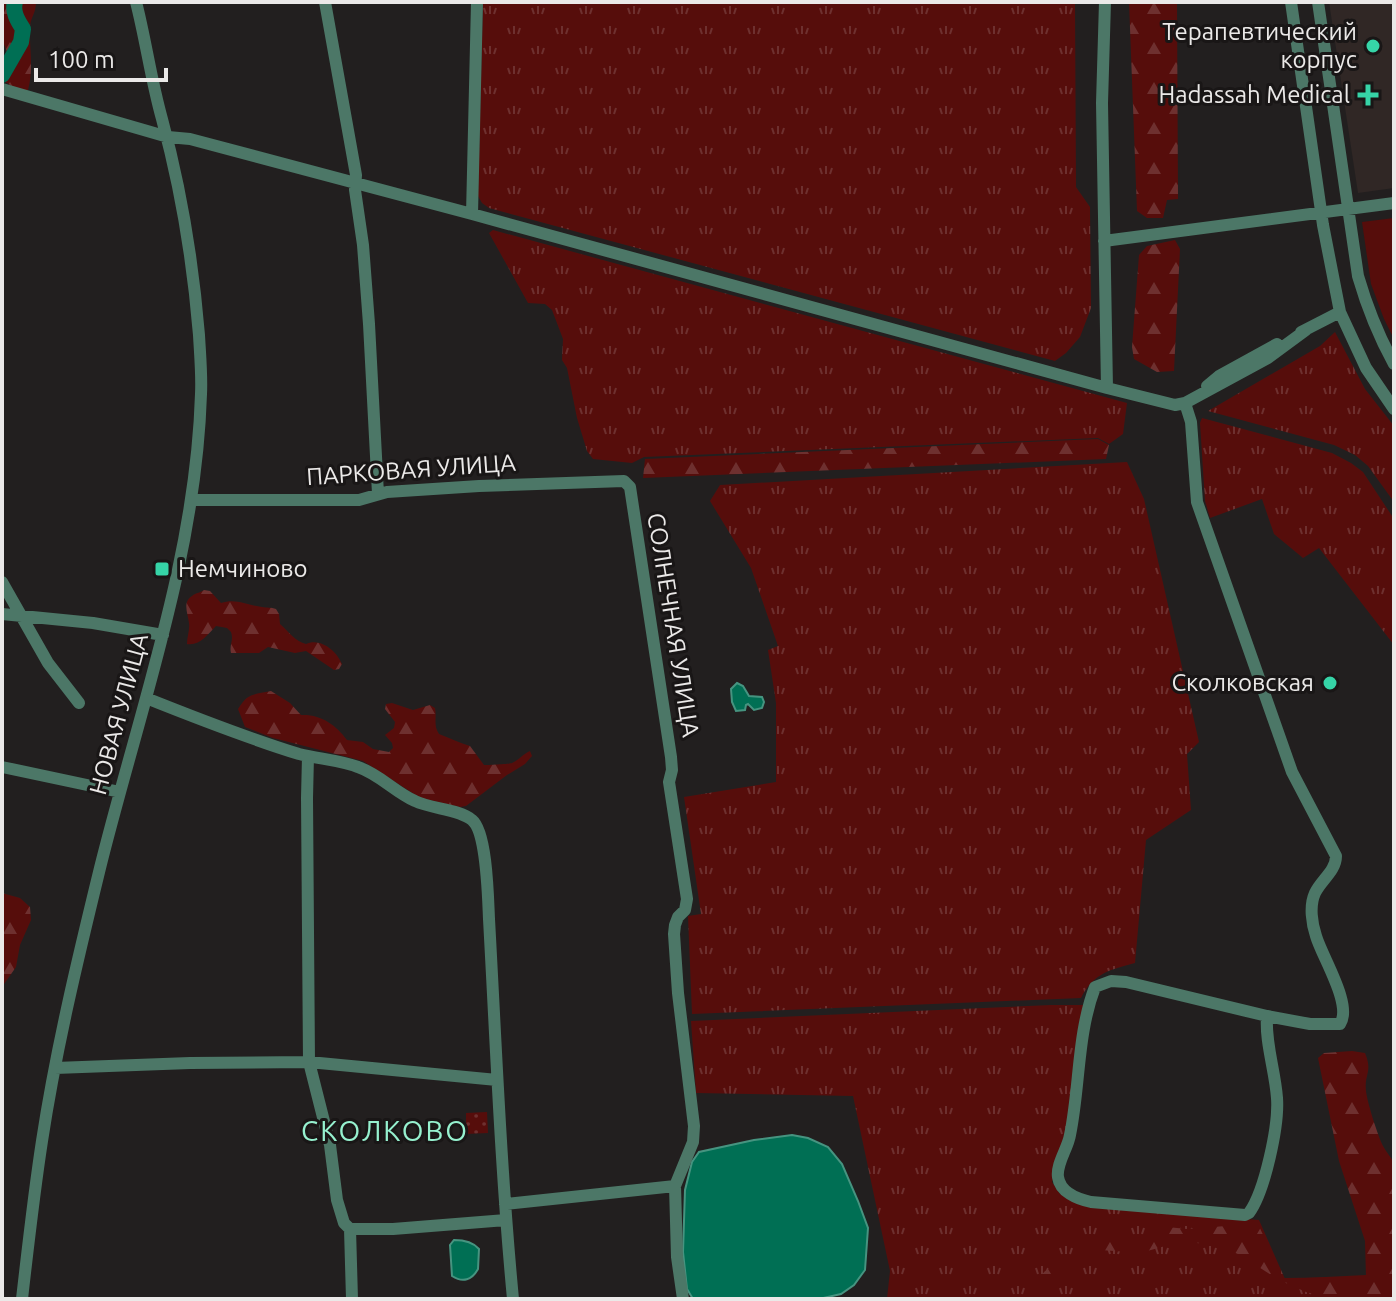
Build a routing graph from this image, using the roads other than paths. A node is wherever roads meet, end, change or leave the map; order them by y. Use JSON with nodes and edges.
{"nodes":[{"id":1,"x":136,"y":2,"type":"edge"},
{"id":2,"x":325,"y":2,"type":"edge"},
{"id":3,"x":477,"y":2,"type":"edge"},
{"id":4,"x":1105,"y":2,"type":"edge"},
{"id":5,"x":1291,"y":2,"type":"edge"},
{"id":6,"x":1318,"y":2,"type":"edge"},
{"id":7,"x":8,"y":91,"type":"edge"},
{"id":8,"x":168,"y":137,"type":"junction"},
{"id":9,"x":355,"y":183,"type":"junction"},
{"id":10,"x":1394,"y":203,"type":"edge"},
{"id":11,"x":1349,"y":209,"type":"junction"},
{"id":12,"x":1321,"y":213,"type":"junction"},
{"id":13,"x":472,"y":214,"type":"junction"},
{"id":14,"x":1104,"y":241,"type":"junction"},
{"id":15,"x":1340,"y":312,"type":"junction"},
{"id":16,"x":1394,"y":364,"type":"edge"},
{"id":17,"x":1107,"y":388,"type":"junction"},
{"id":18,"x":1190,"y":400,"type":"junction"},
{"id":19,"x":1394,"y":409,"type":"edge"},
{"id":20,"x":630,"y":487,"type":"joint"},
{"id":21,"x":378,"y":494,"type":"junction"},
{"id":22,"x":192,"y":500,"type":"junction"},
{"id":23,"x":2,"y":582,"type":"edge"},
{"id":24,"x":2,"y":614,"type":"edge"},
{"id":25,"x":19,"y":615,"type":"junction"},
{"id":26,"x":163,"y":635,"type":"junction"},
{"id":27,"x":146,"y":698,"type":"junction"},
{"id":28,"x":79,"y":703,"type":"dead end"},
{"id":29,"x":308,"y":756,"type":"junction"},
{"id":30,"x":2,"y":767,"type":"edge"},
{"id":31,"x":120,"y":792,"type":"junction"},
{"id":32,"x":1267,"y":1016,"type":"junction"},
{"id":33,"x":309,"y":1062,"type":"junction"},
{"id":34,"x":55,"y":1068,"type":"junction"},
{"id":35,"x":497,"y":1080,"type":"junction"},
{"id":36,"x":675,"y":1186,"type":"junction"},
{"id":37,"x":505,"y":1204,"type":"junction"},
{"id":38,"x":506,"y":1220,"type":"junction"},
{"id":39,"x":350,"y":1229,"type":"junction"},
{"id":40,"x":22,"y":1299,"type":"edge"},
{"id":41,"x":352,"y":1299,"type":"edge"},
{"id":42,"x":513,"y":1299,"type":"edge"},
{"id":43,"x":683,"y":1299,"type":"edge"}],
"edges":[{"from":1,"to":8,"type":"street","name":"НОВАЯ УЛИЦА"},
{"from":2,"to":9,"type":"street"},
{"from":3,"to":13,"type":"street"},
{"from":4,"to":14,"type":"street"},
{"from":5,"to":12,"type":"street"},
{"from":6,"to":11,"type":"street"},
{"from":7,"to":8,"type":"street"},
{"from":8,"to":9,"type":"street"},
{"from":8,"to":22,"type":"street","name":"НОВАЯ УЛИЦА"},
{"from":9,"to":13,"type":"street"},
{"from":9,"to":21,"type":"street"},
{"from":10,"to":11,"type":"street"},
{"from":11,"to":12,"type":"street"},
{"from":11,"to":16,"type":"street"},
{"from":12,"to":14,"type":"street"},
{"from":12,"to":15,"type":"street"},
{"from":13,"to":17,"type":"street"},
{"from":14,"to":17,"type":"street"},
{"from":15,"to":18,"type":"street"},
{"from":15,"to":19,"type":"street"},
{"from":17,"to":18,"type":"street"},
{"from":18,"to":32,"type":"street"},
{"from":20,"to":21,"type":"street","name":"ПАРКОВАЯ УЛИЦА"},
{"from":20,"to":36,"type":"street","name":"СОЛНЕЧНАЯ УЛИЦА"},
{"from":21,"to":22,"type":"street","name":"ПАРКОВАЯ УЛИЦА"},
{"from":22,"to":26,"type":"street","name":"НОВАЯ УЛИЦА"},
{"from":23,"to":25,"type":"street"},
{"from":24,"to":25,"type":"street"},
{"from":25,"to":26,"type":"street"},
{"from":25,"to":28,"type":"street"},
{"from":26,"to":27,"type":"street","name":"НОВАЯ УЛИЦА"},
{"from":27,"to":29,"type":"street"},
{"from":27,"to":31,"type":"street","name":"НОВАЯ УЛИЦА"},
{"from":29,"to":33,"type":"street"},
{"from":29,"to":35,"type":"street"},
{"from":30,"to":31,"type":"street"},
{"from":31,"to":34,"type":"street","name":"НОВАЯ УЛИЦА"},
{"from":32,"to":32,"type":"street"},
{"from":33,"to":34,"type":"street"},
{"from":33,"to":35,"type":"street"},
{"from":33,"to":39,"type":"street"},
{"from":34,"to":40,"type":"street","name":"НОВАЯ УЛИЦА"},
{"from":35,"to":37,"type":"street"},
{"from":36,"to":37,"type":"street"},
{"from":36,"to":43,"type":"street"},
{"from":37,"to":38,"type":"street"},
{"from":38,"to":39,"type":"street"},
{"from":38,"to":42,"type":"street"},
{"from":39,"to":41,"type":"street"}]}
